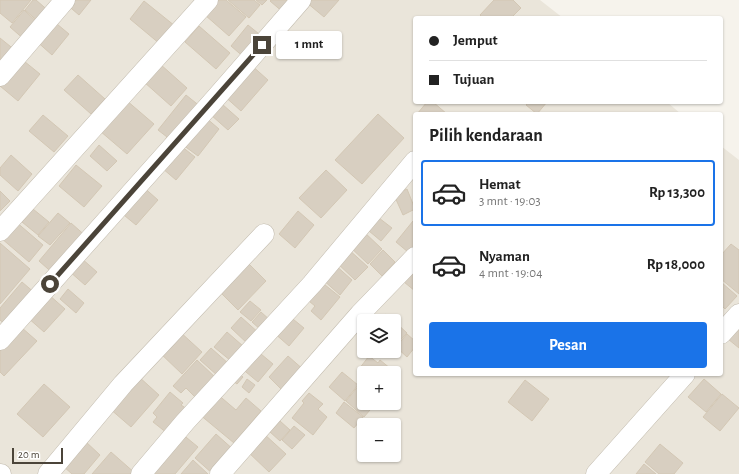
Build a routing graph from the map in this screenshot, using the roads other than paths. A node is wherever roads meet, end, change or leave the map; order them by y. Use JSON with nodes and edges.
{"nodes":[{"id":1,"x":65,"y":0,"type":"edge"},
{"id":2,"x":208,"y":0,"type":"edge"},
{"id":3,"x":301,"y":0,"type":"edge"},
{"id":4,"x":0,"y":76,"type":"edge"},
{"id":5,"x":413,"y":163,"type":"edge"},
{"id":6,"x":0,"y":231,"type":"edge"},
{"id":7,"x":264,"y":234,"type":"dead end"},
{"id":8,"x":413,"y":259,"type":"edge"},
{"id":9,"x":739,"y":314,"type":"edge"},
{"id":10,"x":723,"y":332,"type":"edge"},
{"id":11,"x":0,"y":340,"type":"edge"},
{"id":12,"x":683,"y":376,"type":"edge"},
{"id":13,"x":48,"y":474,"type":"edge"},
{"id":14,"x":141,"y":474,"type":"edge"},
{"id":15,"x":220,"y":474,"type":"edge"},
{"id":16,"x":596,"y":474,"type":"edge"}],
"edges":[{"from":1,"to":4,"type":"street"},
{"from":2,"to":6,"type":"street"},
{"from":3,"to":11,"type":"street"},
{"from":5,"to":14,"type":"street"},
{"from":7,"to":13,"type":"street"},
{"from":8,"to":15,"type":"street"},
{"from":9,"to":10,"type":"street"},
{"from":12,"to":16,"type":"street"}]}
